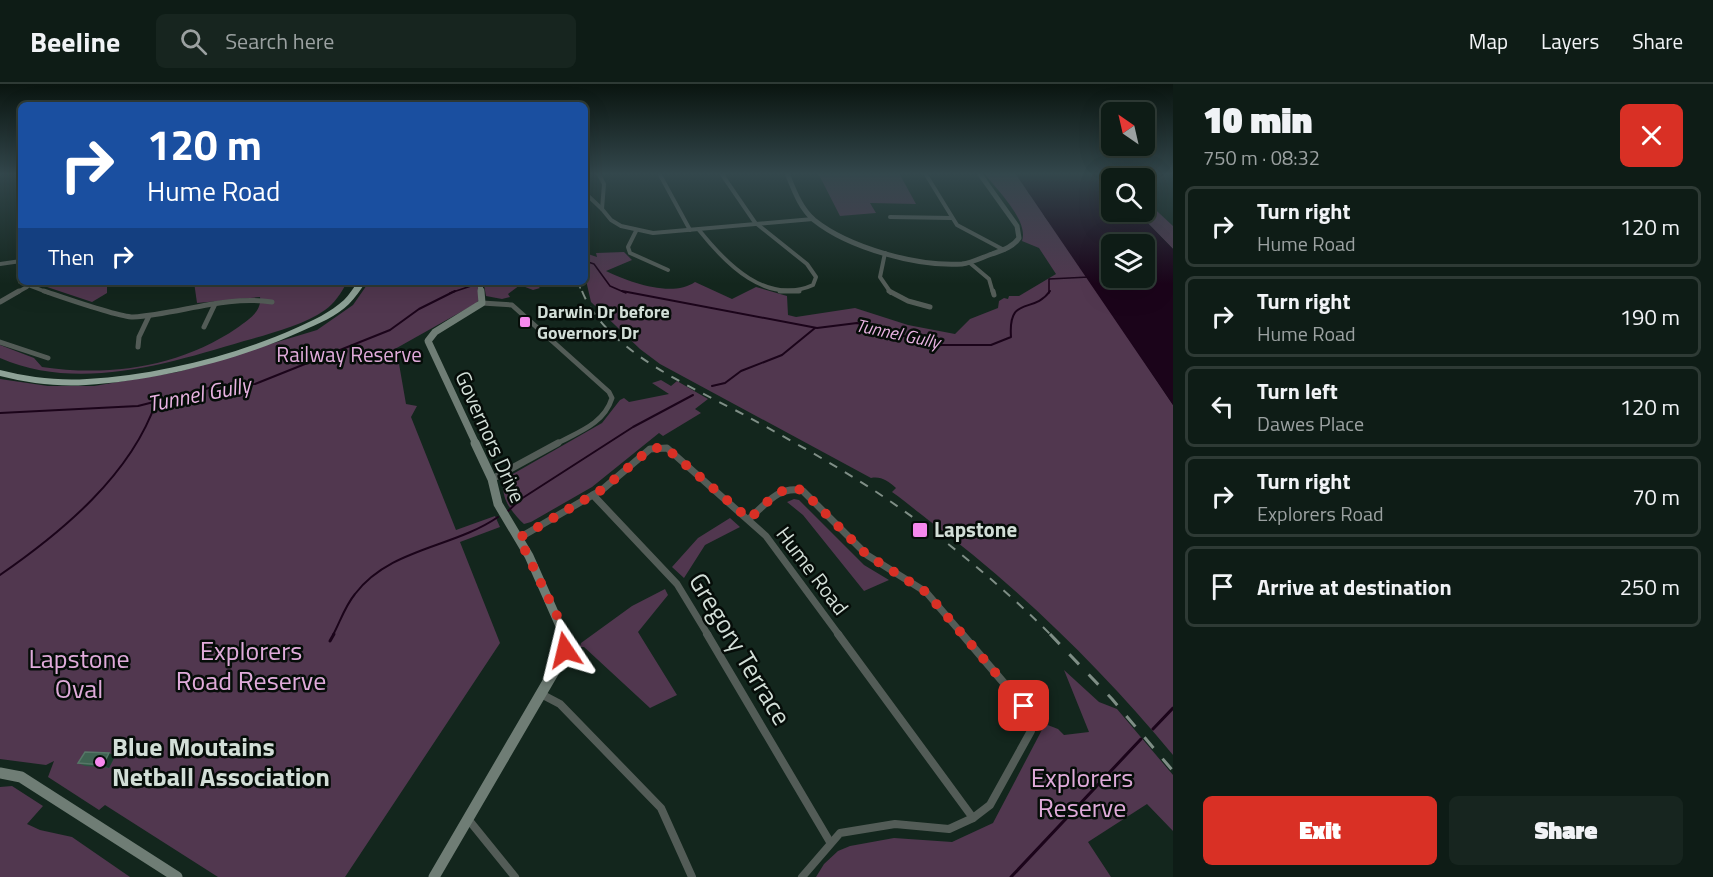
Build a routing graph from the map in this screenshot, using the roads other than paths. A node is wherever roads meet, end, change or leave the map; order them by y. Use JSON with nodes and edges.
{"nodes":[{"id":1,"x":603,"y":210,"type":"edge"},
{"id":2,"x":679,"y":210,"type":"edge"},
{"id":3,"x":747,"y":210,"type":"edge"},
{"id":4,"x":805,"y":210,"type":"edge"},
{"id":5,"x":947,"y":210,"type":"edge"},
{"id":6,"x":1006,"y":210,"type":"edge"},
{"id":7,"x":890,"y":217,"type":"dead end"},
{"id":8,"x":952,"y":218,"type":"junction"},
{"id":9,"x":813,"y":219,"type":"junction"},
{"id":10,"x":757,"y":224,"type":"junction"},
{"id":11,"x":690,"y":230,"type":"junction"},
{"id":12,"x":699,"y":230,"type":"junction"},
{"id":13,"x":636,"y":231,"type":"junction"},
{"id":14,"x":1004,"y":250,"type":"junction"},
{"id":15,"x":885,"y":253,"type":"junction"},
{"id":16,"x":18,"y":261,"type":"edge"},
{"id":17,"x":970,"y":263,"type":"junction"},
{"id":18,"x":0,"y":264,"type":"edge"},
{"id":19,"x":668,"y":270,"type":"dead end"},
{"id":20,"x":354,"y":285,"type":"edge"},
{"id":21,"x":360,"y":285,"type":"edge"},
{"id":22,"x":480,"y":285,"type":"edge"},
{"id":23,"x":27,"y":286,"type":"joint"},
{"id":24,"x":994,"y":295,"type":"dead end"},
{"id":25,"x":482,"y":300,"type":"junction"},
{"id":26,"x":0,"y":302,"type":"edge"},
{"id":27,"x":272,"y":302,"type":"dead end"},
{"id":28,"x":215,"y":304,"type":"junction"},
{"id":29,"x":930,"y":307,"type":"dead end"},
{"id":30,"x":149,"y":316,"type":"junction"},
{"id":31,"x":204,"y":327,"type":"dead end"},
{"id":32,"x":0,"y":342,"type":"edge"},
{"id":33,"x":138,"y":347,"type":"dead end"},
{"id":34,"x":48,"y":358,"type":"dead end"},
{"id":35,"x":0,"y":365,"type":"edge"},
{"id":36,"x":0,"y":373,"type":"edge"},
{"id":37,"x":492,"y":479,"type":"junction"},
{"id":38,"x":592,"y":495,"type":"junction"},
{"id":39,"x":749,"y":519,"type":"junction"},
{"id":40,"x":519,"y":538,"type":"junction"},
{"id":41,"x":541,"y":694,"type":"junction"},
{"id":42,"x":0,"y":772,"type":"edge"},
{"id":43,"x":973,"y":818,"type":"junction"},
{"id":44,"x":468,"y":819,"type":"junction"},
{"id":45,"x":830,"y":842,"type":"junction"},
{"id":46,"x":177,"y":877,"type":"edge"},
{"id":47,"x":435,"y":877,"type":"edge"},
{"id":48,"x":515,"y":877,"type":"edge"},
{"id":49,"x":692,"y":877,"type":"edge"},
{"id":50,"x":802,"y":877,"type":"edge"}],
"edges":[{"from":1,"to":13,"type":"street"},
{"from":2,"to":11,"type":"street"},
{"from":3,"to":10,"type":"street"},
{"from":4,"to":9,"type":"street"},
{"from":5,"to":8,"type":"street"},
{"from":6,"to":14,"type":"street"},
{"from":7,"to":8,"type":"street"},
{"from":8,"to":14,"type":"street"},
{"from":9,"to":10,"type":"street"},
{"from":9,"to":15,"type":"street"},
{"from":10,"to":12,"type":"street"},
{"from":10,"to":12,"type":"street"},
{"from":11,"to":12,"type":"street"},
{"from":11,"to":13,"type":"street"},
{"from":13,"to":19,"type":"street"},
{"from":14,"to":17,"type":"street"},
{"from":15,"to":17,"type":"street"},
{"from":15,"to":29,"type":"street"},
{"from":16,"to":18,"type":"street"},
{"from":17,"to":24,"type":"street"},
{"from":20,"to":35,"type":"highway"},
{"from":21,"to":36,"type":"highway"},
{"from":22,"to":25,"type":"main road"},
{"from":23,"to":26,"type":"street"},
{"from":23,"to":30,"type":"street"},
{"from":25,"to":37,"type":"main road","name":"Governors Drive"},
{"from":25,"to":37,"type":"street"},
{"from":27,"to":28,"type":"street"},
{"from":28,"to":30,"type":"street"},
{"from":28,"to":31,"type":"street"},
{"from":30,"to":33,"type":"street"},
{"from":32,"to":34,"type":"street"},
{"from":37,"to":40,"type":"main road","name":"Governors Drive"},
{"from":38,"to":39,"type":"street","name":"Hume Road"},
{"from":38,"to":40,"type":"street","name":"Hume Road"},
{"from":38,"to":45,"type":"street","name":"Gregory Terrace"},
{"from":39,"to":43,"type":"street","name":"Hume Road"},
{"from":39,"to":43,"type":"street"},
{"from":40,"to":41,"type":"main road","name":"Governors Drive"},
{"from":41,"to":44,"type":"main road","name":"Governors Drive"},
{"from":41,"to":49,"type":"street"},
{"from":42,"to":46,"type":"main road"},
{"from":43,"to":45,"type":"street"},
{"from":44,"to":47,"type":"main road","name":"Governors Drive"},
{"from":44,"to":48,"type":"street"},
{"from":45,"to":50,"type":"street"}]}
